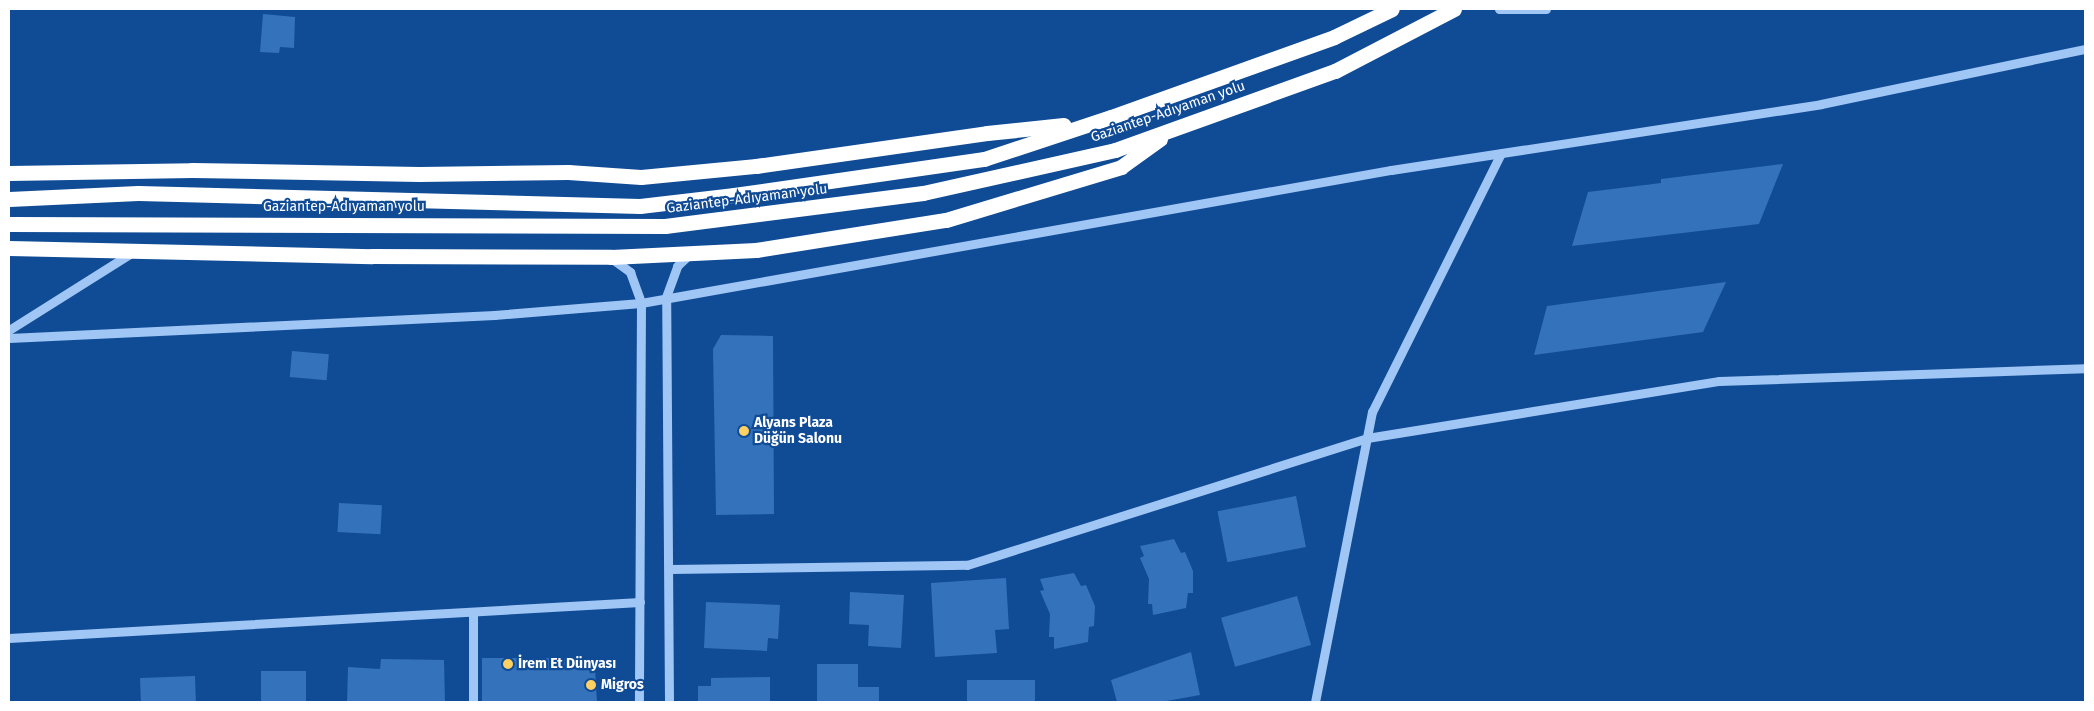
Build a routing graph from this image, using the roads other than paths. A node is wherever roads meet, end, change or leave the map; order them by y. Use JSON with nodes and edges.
{"nodes":[{"id":1,"x":1392,"y":9,"type":"edge"},
{"id":2,"x":1454,"y":9,"type":"edge"},
{"id":3,"x":1499,"y":9,"type":"edge"},
{"id":4,"x":1546,"y":9,"type":"edge"},
{"id":5,"x":2085,"y":50,"type":"edge"},
{"id":6,"x":1088,"y":123,"type":"junction"},
{"id":7,"x":1175,"y":128,"type":"junction"},
{"id":8,"x":1501,"y":153,"type":"junction"},
{"id":9,"x":9,"y":174,"type":"edge"},
{"id":10,"x":9,"y":199,"type":"edge"},
{"id":11,"x":9,"y":224,"type":"edge"},
{"id":12,"x":9,"y":248,"type":"edge"},
{"id":13,"x":136,"y":250,"type":"junction"},
{"id":14,"x":690,"y":254,"type":"junction"},
{"id":15,"x":611,"y":258,"type":"junction"},
{"id":16,"x":666,"y":297,"type":"junction"},
{"id":17,"x":642,"y":303,"type":"junction"},
{"id":18,"x":9,"y":330,"type":"edge"},
{"id":19,"x":9,"y":338,"type":"edge"},
{"id":20,"x":2085,"y":368,"type":"edge"},
{"id":21,"x":1367,"y":438,"type":"junction"},
{"id":22,"x":670,"y":569,"type":"junction"},
{"id":23,"x":640,"y":602,"type":"junction"},
{"id":24,"x":473,"y":612,"type":"junction"},
{"id":25,"x":9,"y":638,"type":"edge"},
{"id":26,"x":473,"y":702,"type":"edge"},
{"id":27,"x":639,"y":702,"type":"edge"},
{"id":28,"x":669,"y":702,"type":"edge"},
{"id":29,"x":1315,"y":702,"type":"edge"}],
"edges":[{"from":1,"to":6,"type":"highway","name":"Gaziantep-Adıyaman yolu"},
{"from":2,"to":7,"type":"highway","name":"Gaziantep-Adıyaman yolu"},
{"from":3,"to":4,"type":"street"},
{"from":5,"to":8,"type":"street"},
{"from":6,"to":9,"type":"highway"},
{"from":6,"to":10,"type":"highway","name":"Gaziantep-Adıyaman yolu"},
{"from":7,"to":11,"type":"highway","name":"Gaziantep-Adıyaman yolu"},
{"from":7,"to":14,"type":"highway"},
{"from":8,"to":16,"type":"street"},
{"from":8,"to":21,"type":"street"},
{"from":12,"to":13,"type":"highway"},
{"from":13,"to":15,"type":"highway"},
{"from":13,"to":18,"type":"street"},
{"from":14,"to":15,"type":"highway"},
{"from":14,"to":16,"type":"street"},
{"from":15,"to":17,"type":"street"},
{"from":16,"to":17,"type":"street"},
{"from":16,"to":22,"type":"street"},
{"from":17,"to":19,"type":"street"},
{"from":17,"to":23,"type":"street"},
{"from":20,"to":21,"type":"street"},
{"from":21,"to":22,"type":"street"},
{"from":21,"to":29,"type":"street"},
{"from":22,"to":28,"type":"street"},
{"from":23,"to":24,"type":"street"},
{"from":23,"to":27,"type":"street"},
{"from":24,"to":25,"type":"street"},
{"from":24,"to":26,"type":"street"}]}
